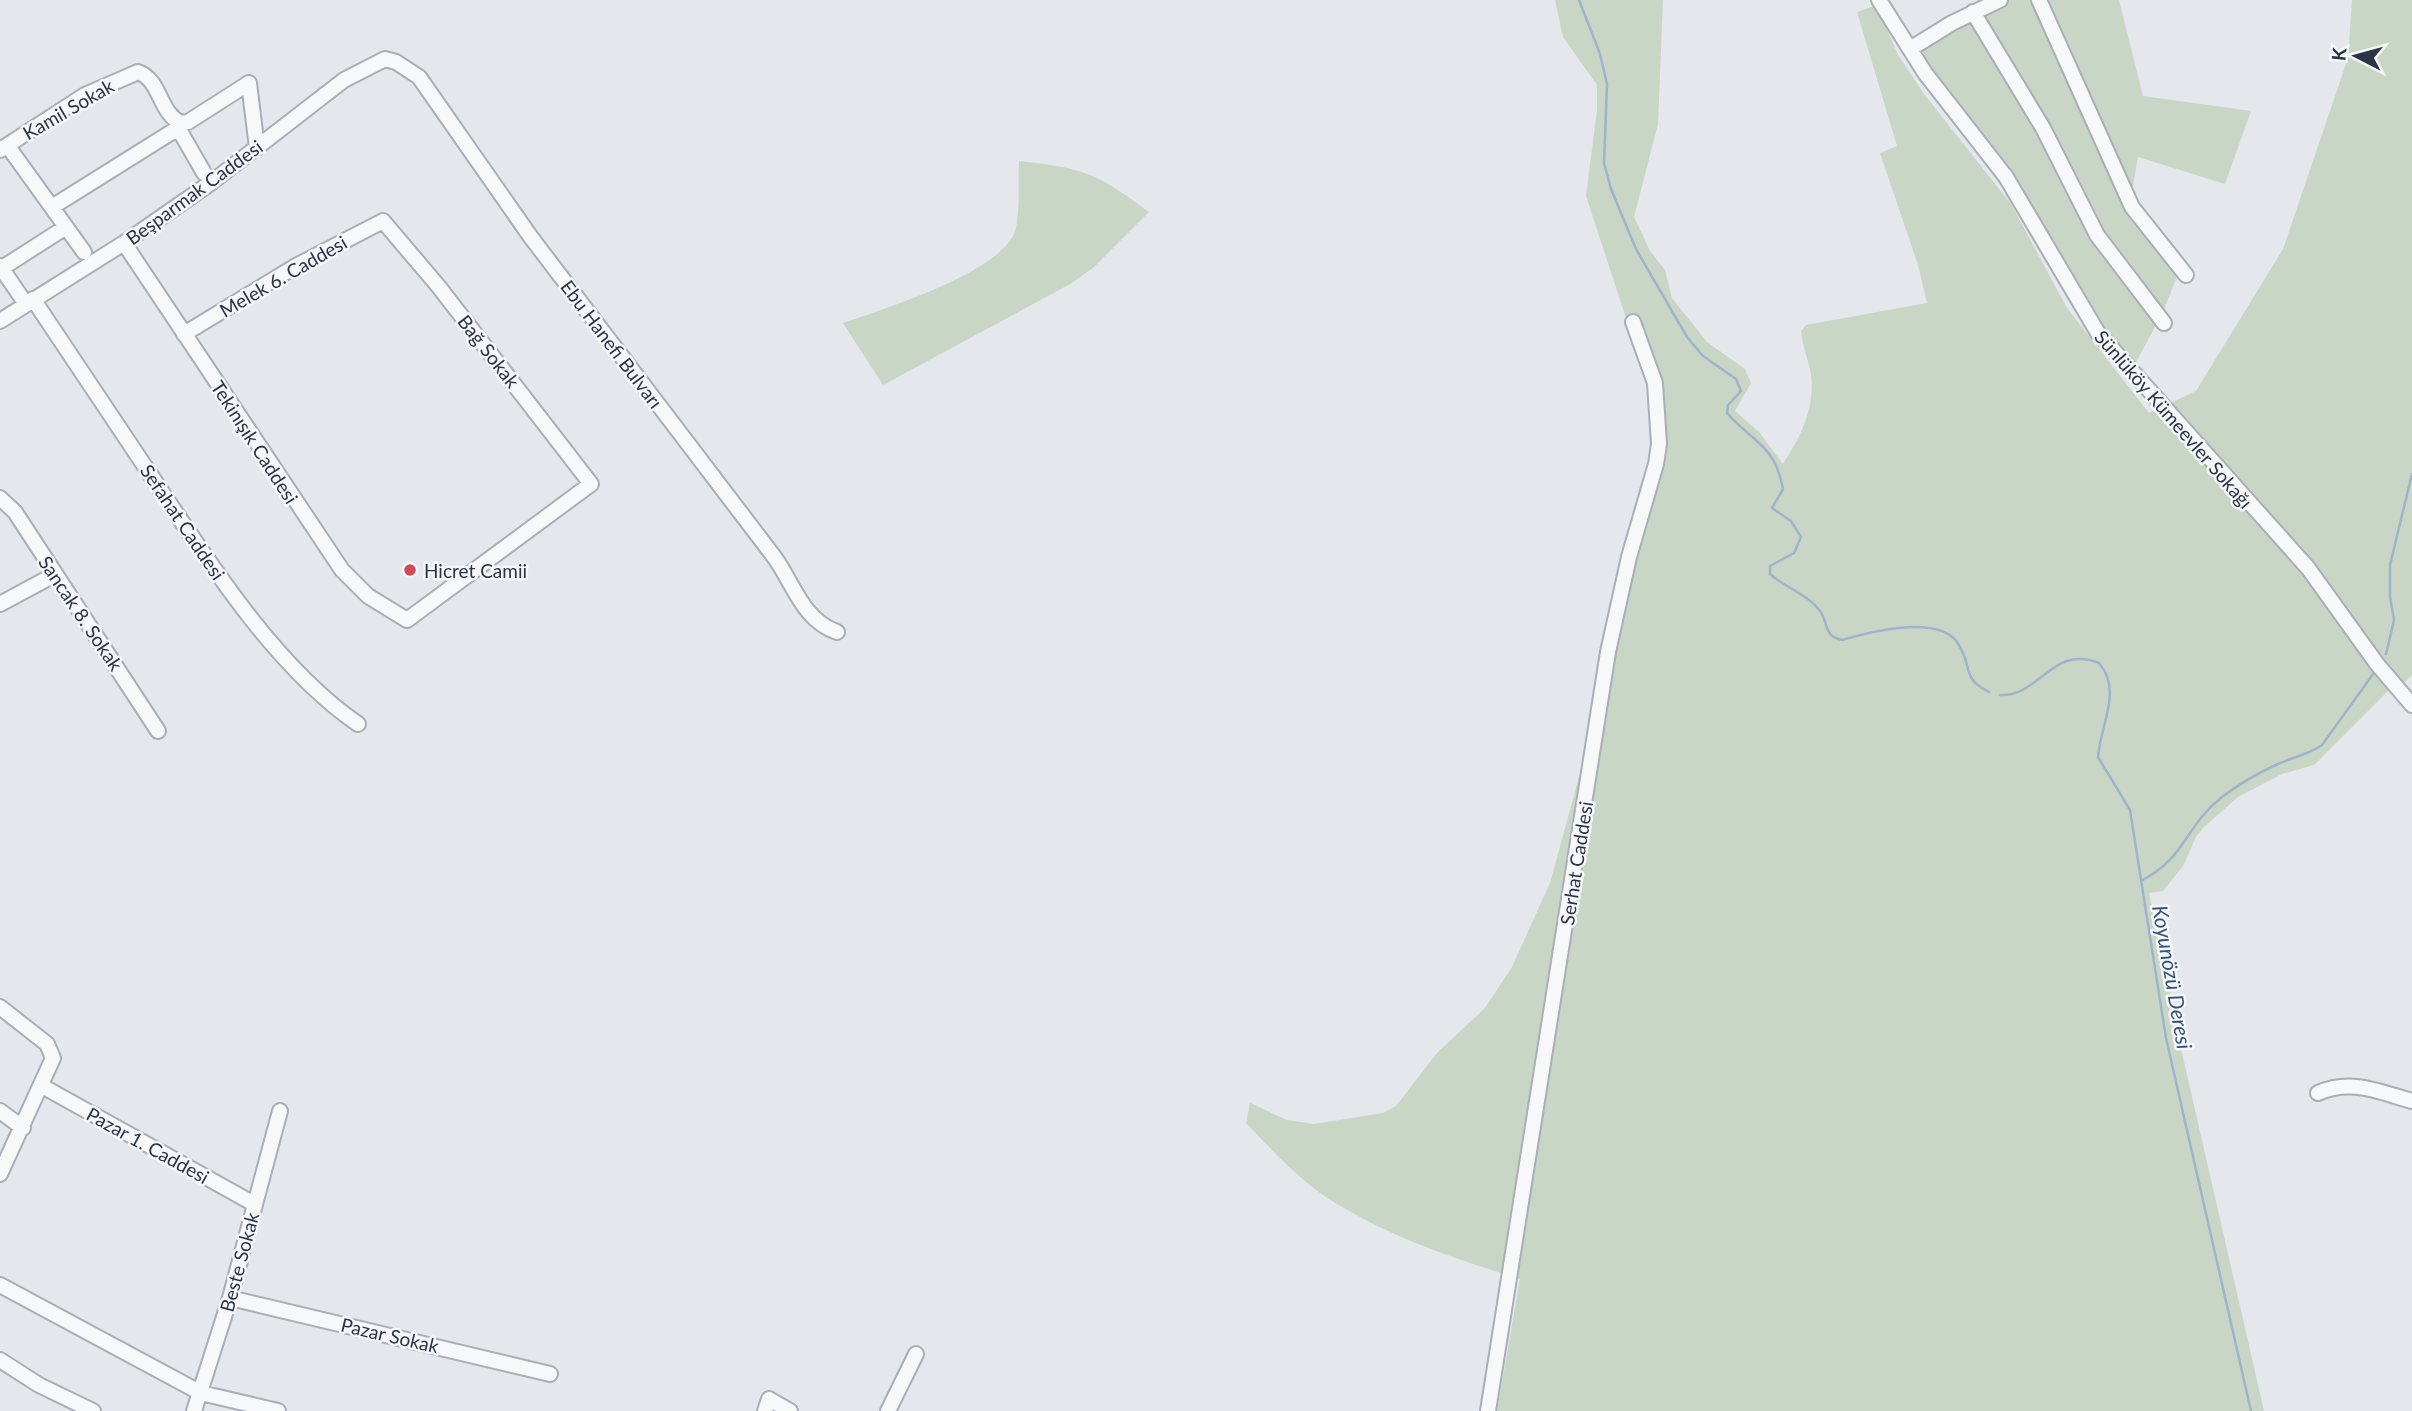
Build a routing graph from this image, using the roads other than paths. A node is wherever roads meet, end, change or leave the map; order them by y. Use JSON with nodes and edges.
{"nodes":[{"id":1,"x":1879,"y":0,"type":"edge"},
{"id":2,"x":2000,"y":0,"type":"edge"},
{"id":3,"x":2039,"y":0,"type":"edge"},
{"id":4,"x":1973,"y":12,"type":"junction"},
{"id":5,"x":1910,"y":49,"type":"junction"},
{"id":6,"x":385,"y":59,"type":"joint"},
{"id":7,"x":180,"y":127,"type":"junction"},
{"id":8,"x":257,"y":148,"type":"junction"},
{"id":9,"x":6,"y":151,"type":"edge"},
{"id":10,"x":204,"y":173,"type":"dead end"},
{"id":11,"x":52,"y":207,"type":"junction"},
{"id":12,"x":383,"y":221,"type":"joint"},
{"id":13,"x":66,"y":227,"type":"junction"},
{"id":14,"x":124,"y":243,"type":"junction"},
{"id":15,"x":84,"y":252,"type":"dead end"},
{"id":16,"x":1,"y":267,"type":"edge"},
{"id":17,"x":2186,"y":275,"type":"dead end"},
{"id":18,"x":30,"y":302,"type":"junction"},
{"id":19,"x":0,"y":321,"type":"edge"},
{"id":20,"x":1633,"y":321,"type":"dead end"},
{"id":21,"x":2164,"y":323,"type":"dead end"},
{"id":22,"x":184,"y":334,"type":"junction"},
{"id":23,"x":0,"y":498,"type":"edge"},
{"id":24,"x":54,"y":575,"type":"junction"},
{"id":25,"x":0,"y":604,"type":"edge"},
{"id":26,"x":407,"y":620,"type":"joint"},
{"id":27,"x":837,"y":632,"type":"dead end"},
{"id":28,"x":2412,"y":705,"type":"edge"},
{"id":29,"x":358,"y":724,"type":"dead end"},
{"id":30,"x":158,"y":731,"type":"dead end"},
{"id":31,"x":0,"y":1007,"type":"edge"},
{"id":32,"x":42,"y":1086,"type":"junction"},
{"id":33,"x":2318,"y":1093,"type":"dead end"},
{"id":34,"x":2412,"y":1101,"type":"edge"},
{"id":35,"x":0,"y":1111,"type":"edge"},
{"id":36,"x":280,"y":1111,"type":"dead end"},
{"id":37,"x":23,"y":1128,"type":"junction"},
{"id":38,"x":0,"y":1174,"type":"edge"},
{"id":39,"x":254,"y":1204,"type":"junction"},
{"id":40,"x":0,"y":1285,"type":"edge"},
{"id":41,"x":230,"y":1297,"type":"junction"},
{"id":42,"x":916,"y":1354,"type":"dead end"},
{"id":43,"x":0,"y":1360,"type":"edge"},
{"id":44,"x":550,"y":1374,"type":"dead end"},
{"id":45,"x":201,"y":1393,"type":"junction"},
{"id":46,"x":767,"y":1405,"type":"edge"},
{"id":47,"x":93,"y":1411,"type":"edge"},
{"id":48,"x":194,"y":1411,"type":"edge"},
{"id":49,"x":278,"y":1411,"type":"edge"},
{"id":50,"x":790,"y":1411,"type":"edge"},
{"id":51,"x":888,"y":1411,"type":"edge"},
{"id":52,"x":1488,"y":1411,"type":"edge"}],
"edges":[{"from":1,"to":5,"type":"street","name":"Sünlüköy Kümeevler Sokağı"},
{"from":2,"to":4,"type":"street"},
{"from":3,"to":17,"type":"street"},
{"from":4,"to":5,"type":"street"},
{"from":4,"to":21,"type":"street"},
{"from":5,"to":28,"type":"street","name":"Sünlüköy Kümeevler Sokağı"},
{"from":6,"to":8,"type":"street","name":"Beşparmak Caddesi"},
{"from":6,"to":27,"type":"street","name":"Ebu Hanefi Bulvarı"},
{"from":7,"to":8,"type":"street"},
{"from":7,"to":9,"type":"street","name":"Kamil Sokak"},
{"from":7,"to":10,"type":"street"},
{"from":7,"to":11,"type":"street"},
{"from":8,"to":14,"type":"street","name":"Beşparmak Caddesi"},
{"from":9,"to":11,"type":"street"},
{"from":11,"to":13,"type":"street"},
{"from":12,"to":22,"type":"street","name":"Melek 6. Caddesi"},
{"from":12,"to":26,"type":"street","name":"Bağ Sokak"},
{"from":13,"to":15,"type":"street"},
{"from":13,"to":16,"type":"street"},
{"from":14,"to":18,"type":"street","name":"Beşparmak Caddesi"},
{"from":14,"to":22,"type":"street","name":"Tekinışık Caddesi"},
{"from":16,"to":18,"type":"street","name":"Sefahat Caddesi"},
{"from":18,"to":19,"type":"street","name":"Beşparmak Caddesi"},
{"from":18,"to":29,"type":"street","name":"Sefahat Caddesi"},
{"from":20,"to":52,"type":"street","name":"Serhat Caddesi"},
{"from":22,"to":26,"type":"street","name":"Tekinışık Caddesi"},
{"from":23,"to":24,"type":"street","name":"Sancak 8. Sokak"},
{"from":24,"to":25,"type":"street"},
{"from":24,"to":30,"type":"street","name":"Sancak 8. Sokak"},
{"from":31,"to":32,"type":"street"},
{"from":32,"to":37,"type":"street"},
{"from":32,"to":39,"type":"street","name":"Pazar 1. Caddesi"},
{"from":33,"to":34,"type":"street"},
{"from":35,"to":37,"type":"street"},
{"from":36,"to":39,"type":"street","name":"Beste Sokak"},
{"from":37,"to":38,"type":"street"},
{"from":39,"to":41,"type":"street","name":"Beste Sokak"},
{"from":40,"to":45,"type":"street"},
{"from":41,"to":44,"type":"street","name":"Pazar Sokak"},
{"from":41,"to":45,"type":"street","name":"Beste Sokak"},
{"from":42,"to":51,"type":"street"},
{"from":43,"to":47,"type":"street"},
{"from":45,"to":48,"type":"street","name":"Beste Sokak"},
{"from":45,"to":49,"type":"street"},
{"from":46,"to":50,"type":"street"}]}
